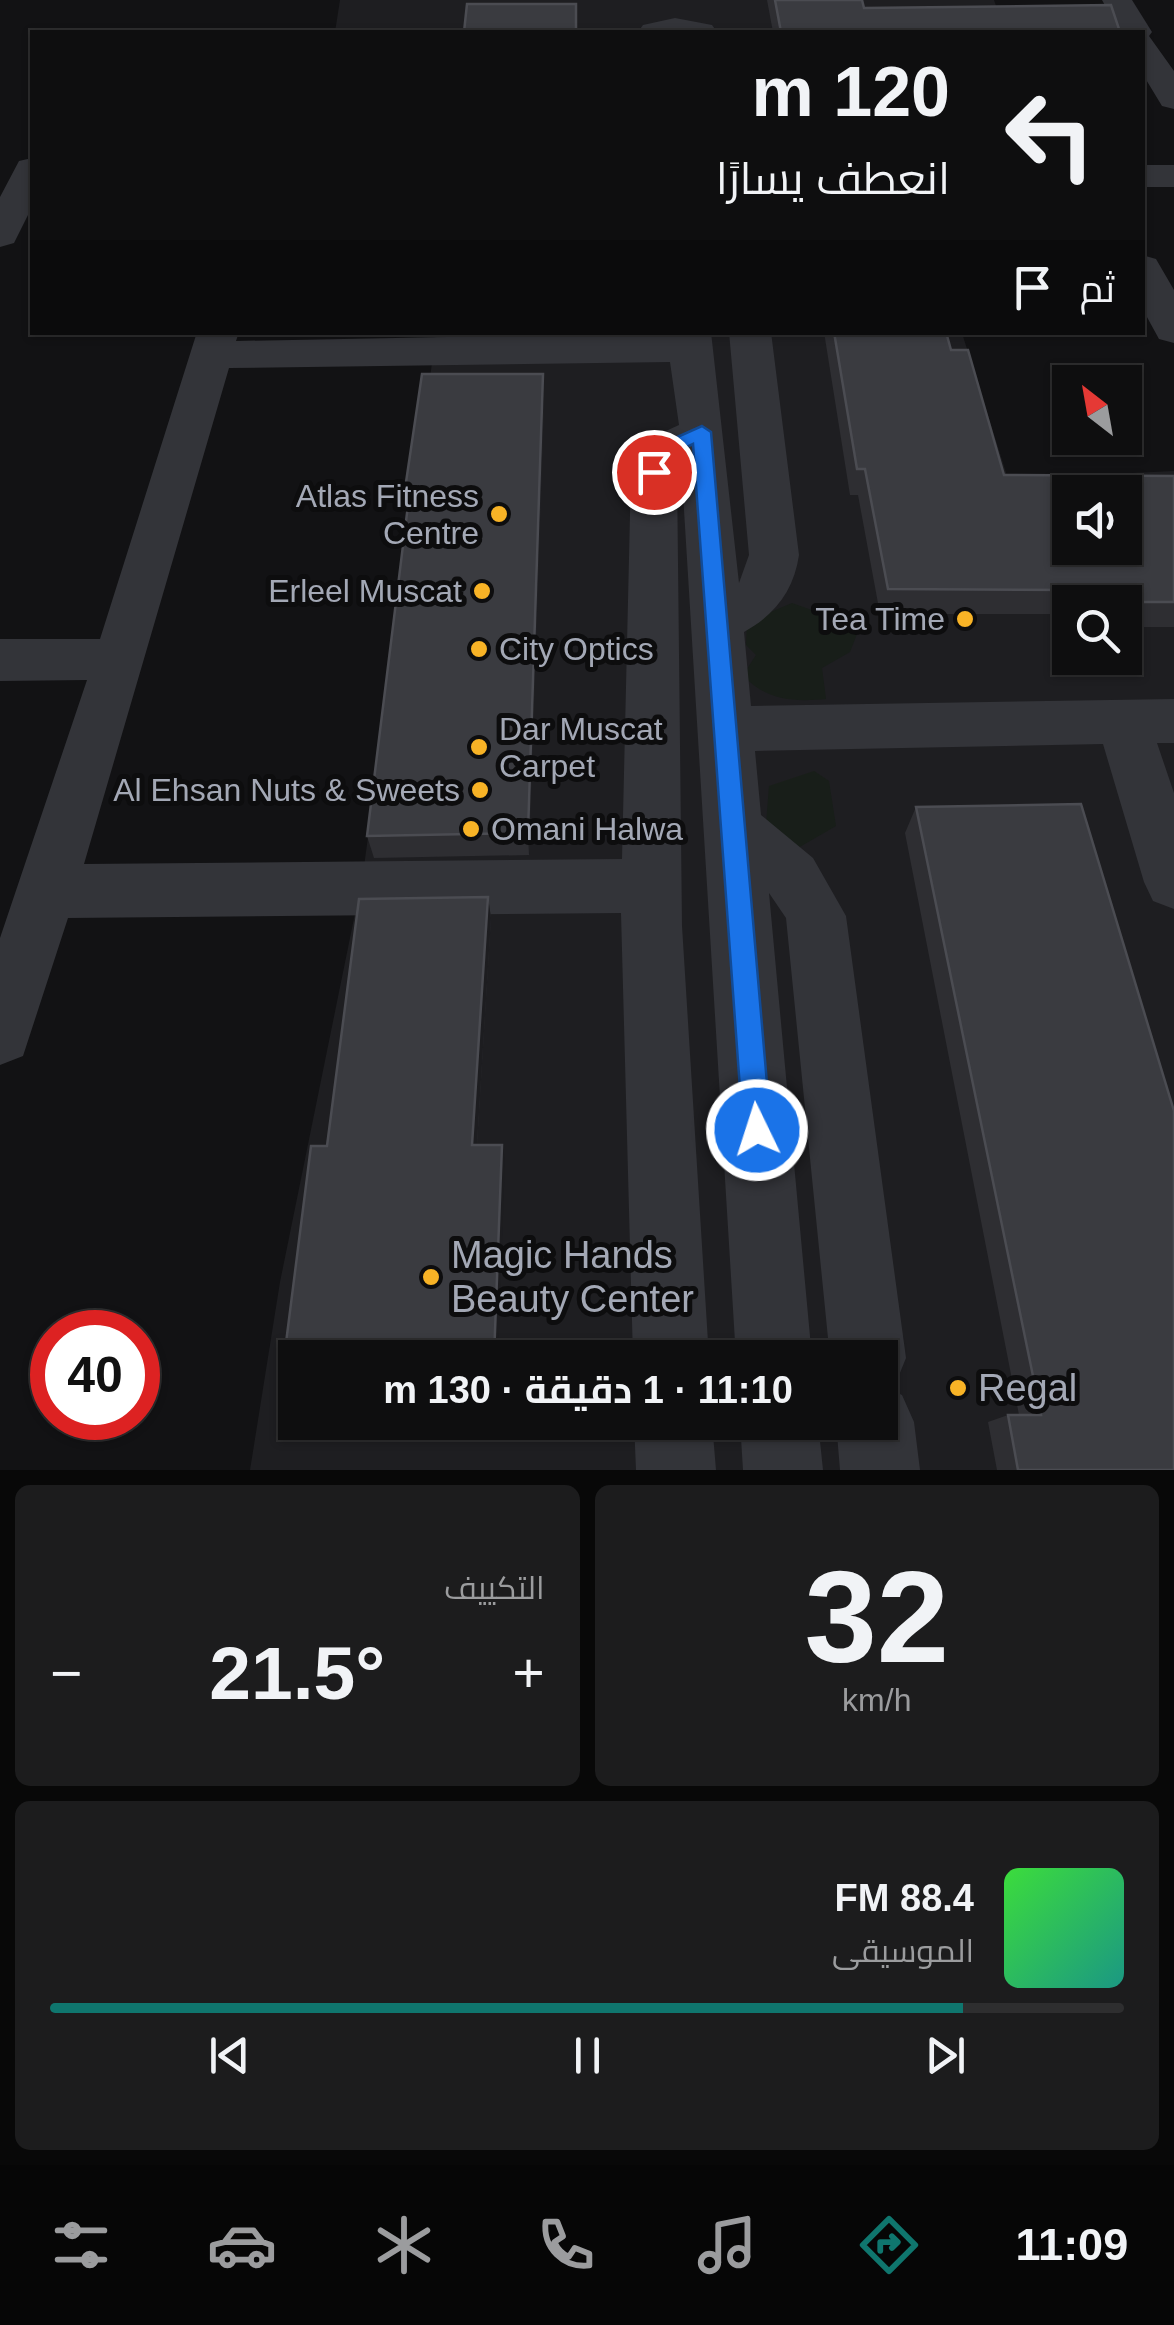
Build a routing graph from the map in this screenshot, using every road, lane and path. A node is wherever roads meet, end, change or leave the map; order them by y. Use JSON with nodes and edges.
{"nodes":[{"id":1,"x":1117,"y":0,"type":"edge"},
{"id":2,"x":1135,"y":30,"type":"edge"},
{"id":3,"x":1145,"y":49,"type":"edge"},
{"id":4,"x":1174,"y":99,"type":"edge"},
{"id":5,"x":0,"y":160,"type":"edge"},
{"id":6,"x":30,"y":160,"type":"edge"},
{"id":7,"x":30,"y":173,"type":"edge"},
{"id":8,"x":1145,"y":176,"type":"edge"},
{"id":9,"x":1174,"y":176,"type":"edge"},
{"id":10,"x":0,"y":235,"type":"edge"},
{"id":11,"x":1145,"y":273,"type":"edge"},
{"id":12,"x":1174,"y":330,"type":"edge"},
{"id":13,"x":750,"y":335,"type":"edge"},
{"id":14,"x":689,"y":340,"type":"edge"},
{"id":15,"x":214,"y":344,"type":"edge"},
{"id":16,"x":702,"y":432,"type":"junction"},
{"id":17,"x":718,"y":623,"type":"junction"},
{"id":18,"x":120,"y":659,"type":"junction"},
{"id":19,"x":0,"y":660,"type":"edge"},
{"id":20,"x":1148,"y":721,"type":"edge"},
{"id":21,"x":726,"y":729,"type":"junction"},
{"id":22,"x":734,"y":826,"type":"junction"},
{"id":23,"x":1174,"y":882,"type":"edge"},
{"id":24,"x":650,"y":886,"type":"junction"},
{"id":25,"x":45,"y":892,"type":"junction"},
{"id":26,"x":0,"y":1034,"type":"edge"},
{"id":27,"x":669,"y":1340,"type":"edge"},
{"id":28,"x":773,"y":1340,"type":"edge"},
{"id":29,"x":866,"y":1340,"type":"edge"},
{"id":30,"x":675,"y":1440,"type":"edge"},
{"id":31,"x":780,"y":1440,"type":"edge"},
{"id":32,"x":877,"y":1440,"type":"edge"},
{"id":33,"x":676,"y":1470,"type":"edge"},
{"id":34,"x":783,"y":1470,"type":"edge"},
{"id":35,"x":880,"y":1470,"type":"edge"}],
"edges":[{"from":1,"to":2,"type":"street"},
{"from":3,"to":4,"type":"street"},
{"from":5,"to":6,"type":"street"},
{"from":7,"to":10,"type":"street"},
{"from":8,"to":9,"type":"street"},
{"from":11,"to":12,"type":"street"},
{"from":13,"to":17,"type":"street"},
{"from":14,"to":15,"type":"street"},
{"from":14,"to":16,"type":"street"},
{"from":15,"to":18,"type":"street"},
{"from":16,"to":17,"type":"street"},
{"from":16,"to":24,"type":"street"},
{"from":17,"to":21,"type":"street"},
{"from":18,"to":19,"type":"street"},
{"from":18,"to":25,"type":"street"},
{"from":20,"to":21,"type":"street"},
{"from":20,"to":23,"type":"street"},
{"from":21,"to":22,"type":"street"},
{"from":22,"to":28,"type":"street"},
{"from":22,"to":29,"type":"street"},
{"from":24,"to":25,"type":"street"},
{"from":24,"to":27,"type":"street"},
{"from":25,"to":26,"type":"street"},
{"from":30,"to":33,"type":"street"},
{"from":31,"to":34,"type":"street"},
{"from":32,"to":35,"type":"street"}]}
